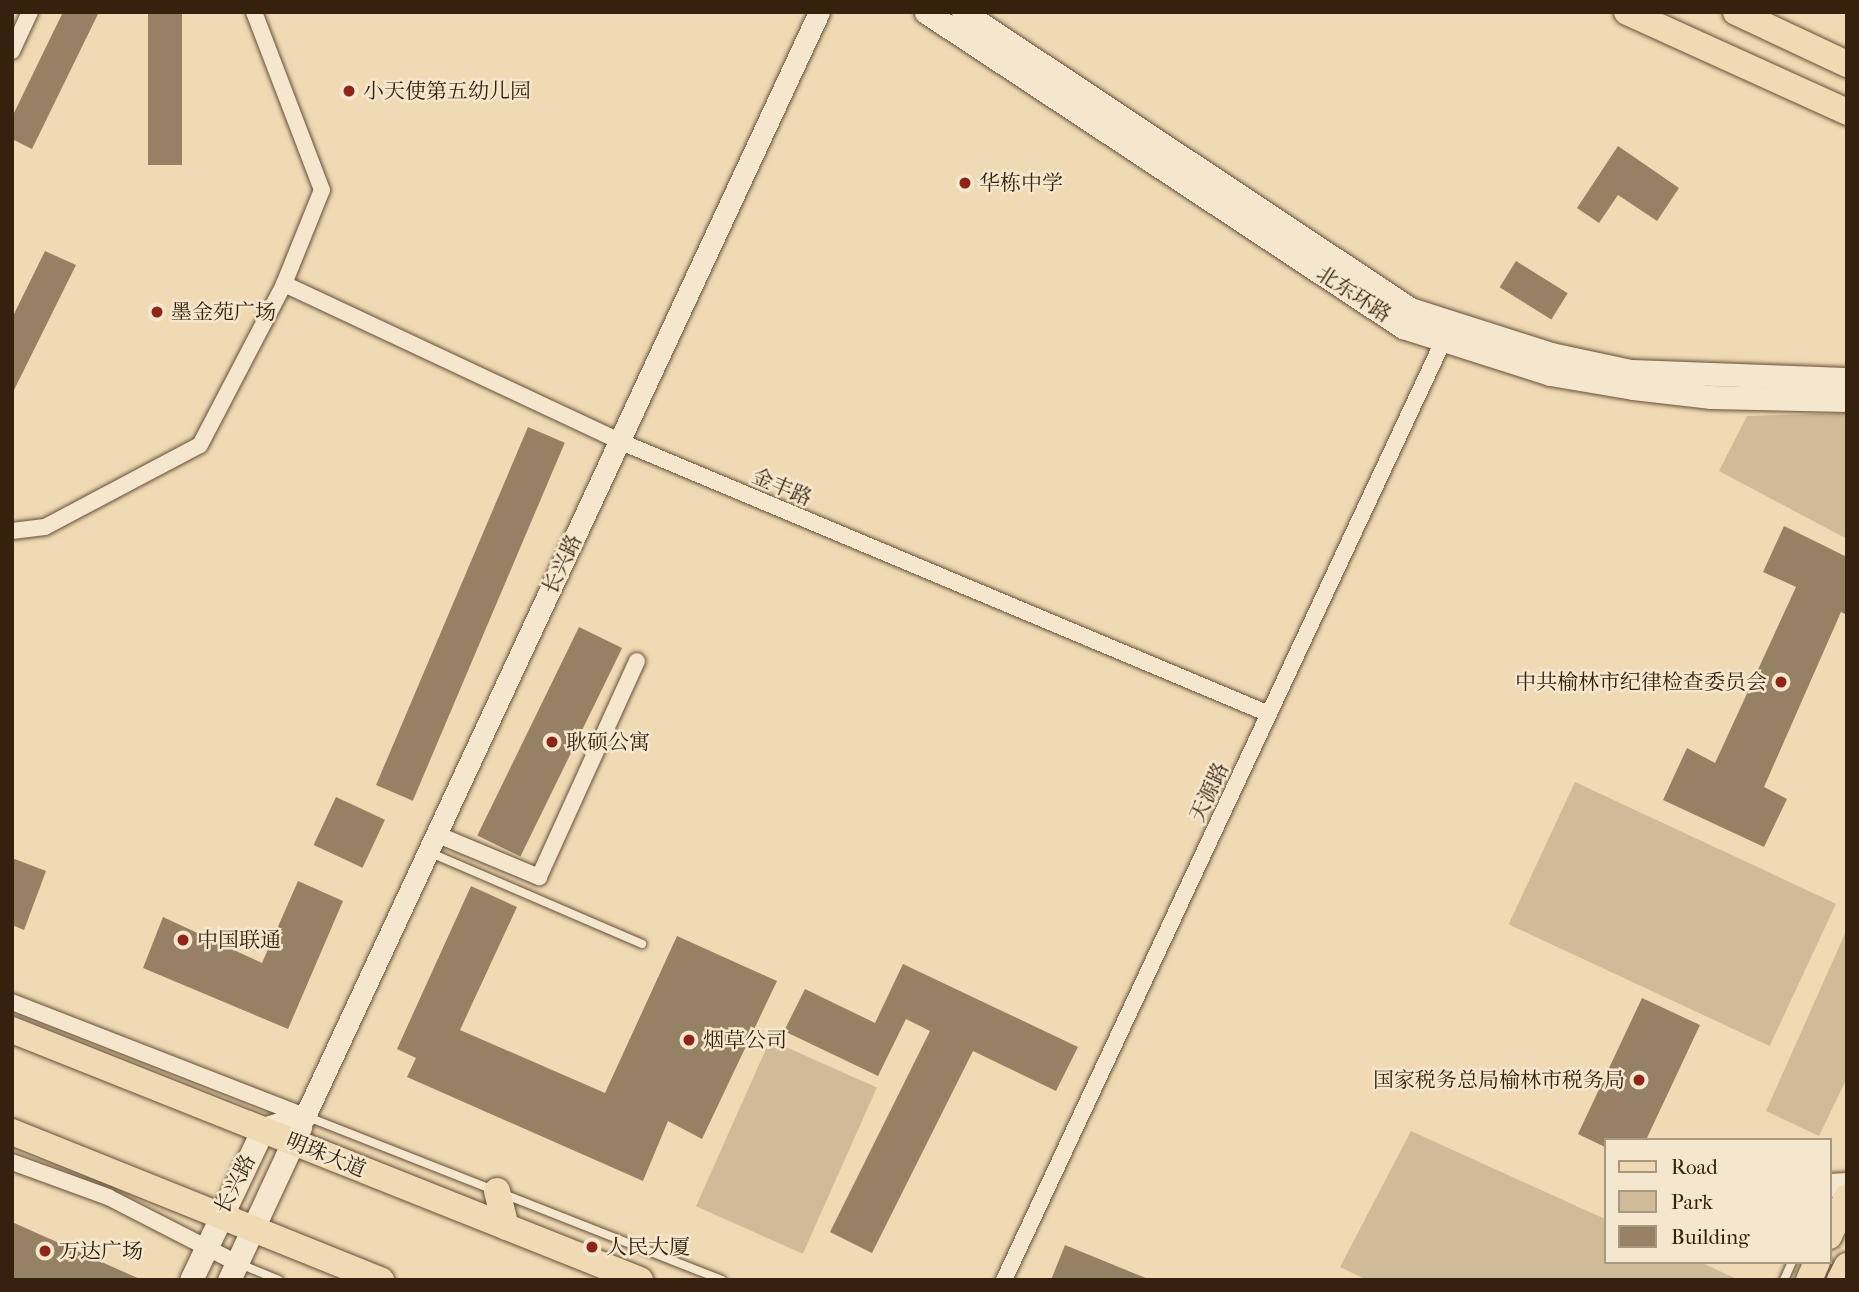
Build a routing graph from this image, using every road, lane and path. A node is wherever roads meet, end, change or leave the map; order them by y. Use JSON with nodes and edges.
{"nodes":[{"id":1,"x":30,"y":12,"type":"edge"},
{"id":2,"x":254,"y":12,"type":"edge"},
{"id":3,"x":820,"y":12,"type":"edge"},
{"id":4,"x":926,"y":12,"type":"edge"},
{"id":5,"x":963,"y":12,"type":"edge"},
{"id":6,"x":1627,"y":12,"type":"edge"},
{"id":7,"x":1736,"y":12,"type":"edge"},
{"id":8,"x":12,"y":51,"type":"edge"},
{"id":9,"x":1847,"y":64,"type":"edge"},
{"id":10,"x":1847,"y":112,"type":"edge"},
{"id":11,"x":284,"y":284,"type":"junction"},
{"id":12,"x":1448,"y":332,"type":"junction"},
{"id":13,"x":1847,"y":379,"type":"edge"},
{"id":14,"x":1847,"y":400,"type":"edge"},
{"id":15,"x":619,"y":441,"type":"junction"},
{"id":16,"x":12,"y":531,"type":"edge"},
{"id":17,"x":637,"y":661,"type":"dead end"},
{"id":18,"x":1269,"y":714,"type":"junction"},
{"id":19,"x":432,"y":843,"type":"junction"},
{"id":20,"x":642,"y":944,"type":"dead end"},
{"id":21,"x":12,"y":1002,"type":"edge"},
{"id":22,"x":12,"y":1030,"type":"edge"},
{"id":23,"x":305,"y":1116,"type":"junction"},
{"id":24,"x":263,"y":1129,"type":"junction"},
{"id":25,"x":12,"y":1132,"type":"edge"},
{"id":26,"x":293,"y":1142,"type":"junction"},
{"id":27,"x":12,"y":1162,"type":"edge"},
{"id":28,"x":497,"y":1191,"type":"junction"},
{"id":29,"x":1847,"y":1197,"type":"edge"},
{"id":30,"x":220,"y":1213,"type":"junction"},
{"id":31,"x":506,"y":1227,"type":"junction"},
{"id":32,"x":253,"y":1229,"type":"junction"},
{"id":33,"x":1831,"y":1232,"type":"edge"},
{"id":34,"x":206,"y":1247,"type":"junction"},
{"id":35,"x":1792,"y":1264,"type":"edge"},
{"id":36,"x":1816,"y":1264,"type":"edge"},
{"id":37,"x":1847,"y":1266,"type":"edge"},
{"id":38,"x":233,"y":1271,"type":"edge"},
{"id":39,"x":191,"y":1280,"type":"edge"},
{"id":40,"x":279,"y":1280,"type":"edge"},
{"id":41,"x":381,"y":1280,"type":"edge"},
{"id":42,"x":640,"y":1280,"type":"edge"},
{"id":43,"x":722,"y":1280,"type":"edge"},
{"id":44,"x":1004,"y":1280,"type":"edge"},
{"id":45,"x":1784,"y":1280,"type":"edge"},
{"id":46,"x":1809,"y":1280,"type":"edge"},
{"id":47,"x":1840,"y":1280,"type":"edge"}],
"edges":[{"from":1,"to":8,"type":"street"},
{"from":2,"to":11,"type":"street"},
{"from":3,"to":15,"type":"street","name":"长兴路"},
{"from":4,"to":12,"type":"main road","name":"北东环路"},
{"from":5,"to":12,"type":"main road","name":"北东环路"},
{"from":6,"to":10,"type":"main road"},
{"from":7,"to":9,"type":"main road"},
{"from":11,"to":15,"type":"street","name":"金丰路"},
{"from":11,"to":16,"type":"street"},
{"from":12,"to":13,"type":"main road","name":"北东环路"},
{"from":12,"to":14,"type":"main road","name":"北东环路"},
{"from":12,"to":18,"type":"street","name":"天源路"},
{"from":15,"to":18,"type":"street","name":"金丰路"},
{"from":15,"to":19,"type":"street","name":"长兴路"},
{"from":17,"to":19,"type":"street"},
{"from":18,"to":44,"type":"street","name":"天源路"},
{"from":19,"to":20,"type":"lane"},
{"from":19,"to":23,"type":"street","name":"长兴路"},
{"from":21,"to":23,"type":"street"},
{"from":22,"to":24,"type":"main road","name":"明珠大道"},
{"from":23,"to":24,"type":"main road","name":"长兴路"},
{"from":23,"to":26,"type":"main road","name":"长兴路"},
{"from":23,"to":28,"type":"lane"},
{"from":24,"to":26,"type":"main road","name":"明珠大道"},
{"from":24,"to":30,"type":"main road","name":"长兴路"},
{"from":25,"to":30,"type":"main road"},
{"from":26,"to":31,"type":"main road","name":"明珠大道"},
{"from":26,"to":32,"type":"main road","name":"长兴路"},
{"from":27,"to":34,"type":"street"},
{"from":28,"to":31,"type":"main road"},
{"from":28,"to":43,"type":"lane"},
{"from":29,"to":33,"type":"main road"},
{"from":30,"to":32,"type":"main road"},
{"from":30,"to":34,"type":"main road","name":"长兴路"},
{"from":31,"to":42,"type":"main road","name":"明珠大道"},
{"from":32,"to":38,"type":"main road","name":"长兴路"},
{"from":32,"to":41,"type":"main road"},
{"from":34,"to":38,"type":"street"},
{"from":34,"to":39,"type":"main road","name":"长兴路"},
{"from":35,"to":45,"type":"lane"},
{"from":36,"to":46,"type":"main road"},
{"from":37,"to":47,"type":"main road"},
{"from":38,"to":40,"type":"lane"}]}
